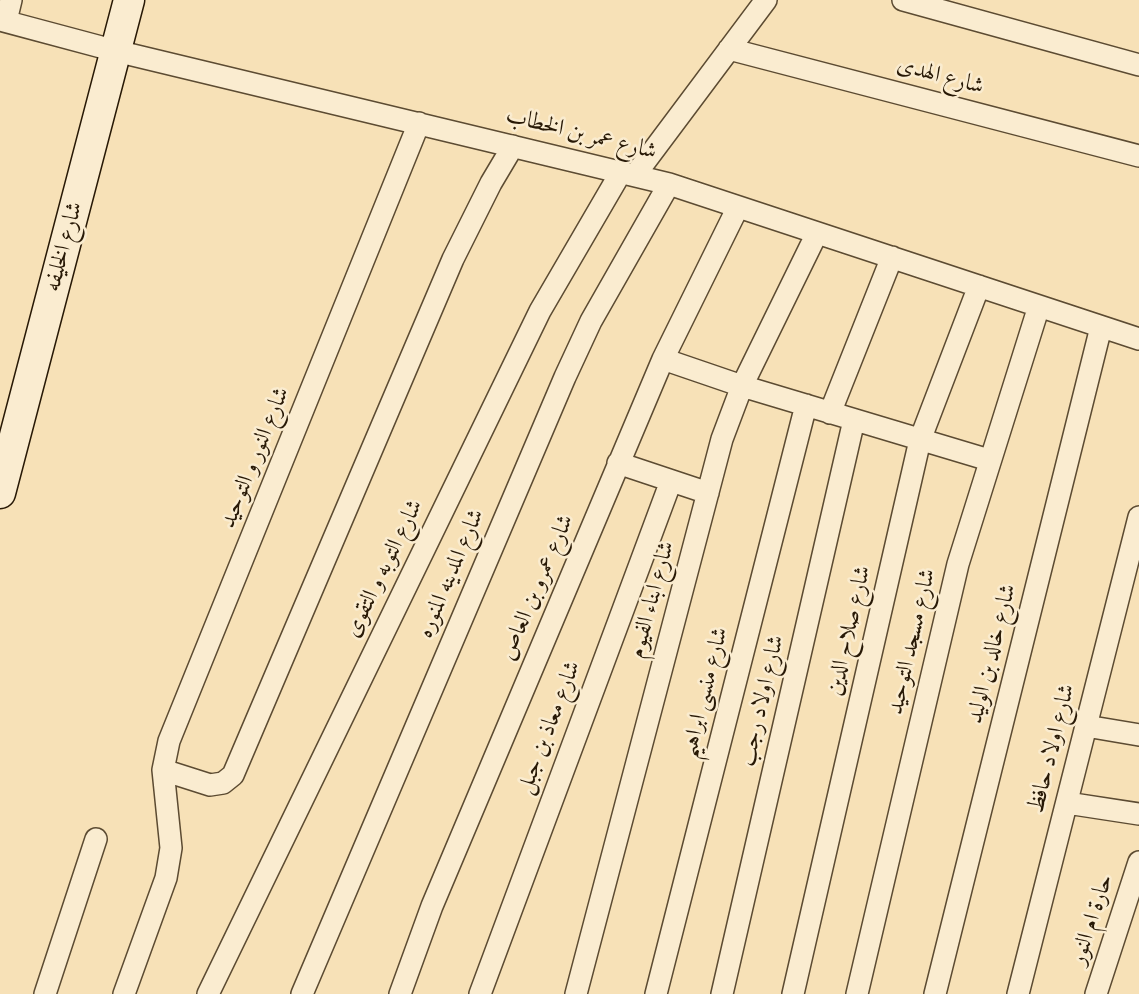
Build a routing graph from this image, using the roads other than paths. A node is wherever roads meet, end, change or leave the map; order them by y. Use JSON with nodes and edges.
{"nodes":[{"id":1,"x":11,"y":0,"type":"edge"},
{"id":2,"x":129,"y":0,"type":"edge"},
{"id":3,"x":766,"y":0,"type":"edge"},
{"id":4,"x":902,"y":0,"type":"edge"},
{"id":5,"x":3,"y":21,"type":"edge"},
{"id":6,"x":729,"y":50,"type":"junction"},
{"id":7,"x":116,"y":51,"type":"junction"},
{"id":8,"x":1139,"y":65,"type":"edge"},
{"id":9,"x":419,"y":123,"type":"junction"},
{"id":10,"x":513,"y":146,"type":"junction"},
{"id":11,"x":1139,"y":156,"type":"edge"},
{"id":12,"x":628,"y":173,"type":"junction"},
{"id":13,"x":669,"y":184,"type":"junction"},
{"id":14,"x":738,"y":207,"type":"junction"},
{"id":15,"x":817,"y":233,"type":"junction"},
{"id":16,"x":892,"y":257,"type":"junction"},
{"id":17,"x":979,"y":286,"type":"junction"},
{"id":18,"x":1039,"y":306,"type":"junction"},
{"id":19,"x":1101,"y":327,"type":"junction"},
{"id":20,"x":1139,"y":339,"type":"edge"},
{"id":21,"x":663,"y":359,"type":"junction"},
{"id":22,"x":741,"y":386,"type":"junction"},
{"id":23,"x":806,"y":405,"type":"junction"},
{"id":24,"x":830,"y":413,"type":"junction"},
{"id":25,"x":854,"y":420,"type":"junction"},
{"id":26,"x":920,"y":440,"type":"junction"},
{"id":27,"x":989,"y":460,"type":"junction"},
{"id":28,"x":618,"y":463,"type":"junction"},
{"id":29,"x":671,"y":481,"type":"junction"},
{"id":30,"x":0,"y":493,"type":"edge"},
{"id":31,"x":708,"y":493,"type":"junction"},
{"id":32,"x":1139,"y":517,"type":"edge"},
{"id":33,"x":1086,"y":726,"type":"junction"},
{"id":34,"x":1139,"y":735,"type":"edge"},
{"id":35,"x":163,"y":770,"type":"junction"},
{"id":36,"x":1067,"y":803,"type":"junction"},
{"id":37,"x":1139,"y":814,"type":"edge"},
{"id":38,"x":96,"y":839,"type":"dead end"},
{"id":39,"x":1139,"y":862,"type":"edge"},
{"id":40,"x":45,"y":994,"type":"edge"},
{"id":41,"x":124,"y":994,"type":"edge"},
{"id":42,"x":208,"y":994,"type":"edge"},
{"id":43,"x":302,"y":994,"type":"edge"},
{"id":44,"x":400,"y":994,"type":"edge"},
{"id":45,"x":480,"y":994,"type":"edge"},
{"id":46,"x":576,"y":994,"type":"edge"},
{"id":47,"x":656,"y":994,"type":"edge"},
{"id":48,"x":722,"y":994,"type":"edge"},
{"id":49,"x":793,"y":994,"type":"edge"},
{"id":50,"x":857,"y":994,"type":"edge"},
{"id":51,"x":935,"y":994,"type":"edge"},
{"id":52,"x":1018,"y":994,"type":"edge"},
{"id":53,"x":1096,"y":994,"type":"edge"}],
"edges":[{"from":1,"to":5,"type":"street"},
{"from":2,"to":7,"type":"main road","name":"شارع الخليفه"},
{"from":3,"to":6,"type":"street","name":"شارع التوبه و التقوى"},
{"from":4,"to":8,"type":"street"},
{"from":5,"to":7,"type":"street","name":"شارع عمر بن الخطاب"},
{"from":6,"to":11,"type":"street","name":"شارع الهدى"},
{"from":6,"to":12,"type":"street","name":"شارع التوبه و التقوى"},
{"from":7,"to":9,"type":"street","name":"شارع عمر بن الخطاب"},
{"from":7,"to":30,"type":"main road","name":"شارع الخليفه"},
{"from":9,"to":10,"type":"street","name":"شارع عمر بن الخطاب"},
{"from":9,"to":35,"type":"street","name":"شارع النور و التوحيد"},
{"from":10,"to":12,"type":"street","name":"شارع عمر بن الخطاب"},
{"from":10,"to":35,"type":"street"},
{"from":12,"to":13,"type":"street","name":"شارع عمر بن الخطاب"},
{"from":12,"to":42,"type":"street","name":"شارع التوبه و التقوى"},
{"from":13,"to":14,"type":"street","name":"شارع عمر بن الخطاب"},
{"from":13,"to":43,"type":"street","name":"شارع المدينه المنوره"},
{"from":14,"to":15,"type":"street","name":"شارع عمر بن الخطاب"},
{"from":14,"to":21,"type":"street","name":"شارع عمرو بن العاص"},
{"from":15,"to":16,"type":"street","name":"شارع عمر بن الخطاب"},
{"from":15,"to":22,"type":"street","name":"شارع ابناء الفيوم"},
{"from":16,"to":17,"type":"street","name":"شارع عمر بن الخطاب"},
{"from":16,"to":24,"type":"street"},
{"from":17,"to":18,"type":"street","name":"شارع عمر بن الخطاب"},
{"from":17,"to":26,"type":"street","name":"شارع صلاح الدين"},
{"from":18,"to":19,"type":"street","name":"شارع عمر بن الخطاب"},
{"from":18,"to":27,"type":"street","name":"شارع مسجد التوحيد"},
{"from":19,"to":20,"type":"street","name":"شارع عمر بن الخطاب"},
{"from":19,"to":51,"type":"street","name":"شارع خالد بن الوليد"},
{"from":21,"to":22,"type":"street"},
{"from":21,"to":28,"type":"street","name":"شارع عمرو بن العاص"},
{"from":22,"to":23,"type":"street"},
{"from":22,"to":31,"type":"street","name":"شارع ابناء الفيوم"},
{"from":23,"to":24,"type":"street"},
{"from":23,"to":47,"type":"street","name":"شارع منسى ابراهيم"},
{"from":24,"to":25,"type":"street"},
{"from":25,"to":26,"type":"street"},
{"from":25,"to":48,"type":"street","name":"شارع اولاد رجب"},
{"from":26,"to":27,"type":"street"},
{"from":26,"to":49,"type":"street","name":"شارع صلاح الدين"},
{"from":27,"to":50,"type":"street","name":"شارع مسجد التوحيد"},
{"from":28,"to":29,"type":"street"},
{"from":28,"to":44,"type":"street","name":"شارع عمرو بن العاص"},
{"from":29,"to":31,"type":"street"},
{"from":29,"to":45,"type":"street","name":"شارع معاذ بن جبل"},
{"from":31,"to":46,"type":"street","name":"شارع ابناء الفيوم"},
{"from":32,"to":33,"type":"street","name":"شارع اولاد حافظ"},
{"from":33,"to":34,"type":"street"},
{"from":33,"to":36,"type":"street","name":"شارع اولاد حافظ"},
{"from":35,"to":41,"type":"street","name":"شارع النور و التوحيد"},
{"from":36,"to":37,"type":"street"},
{"from":36,"to":52,"type":"street","name":"شارع اولاد حافظ"},
{"from":38,"to":40,"type":"street"},
{"from":39,"to":53,"type":"street","name":"حارة ام النور"}]}
